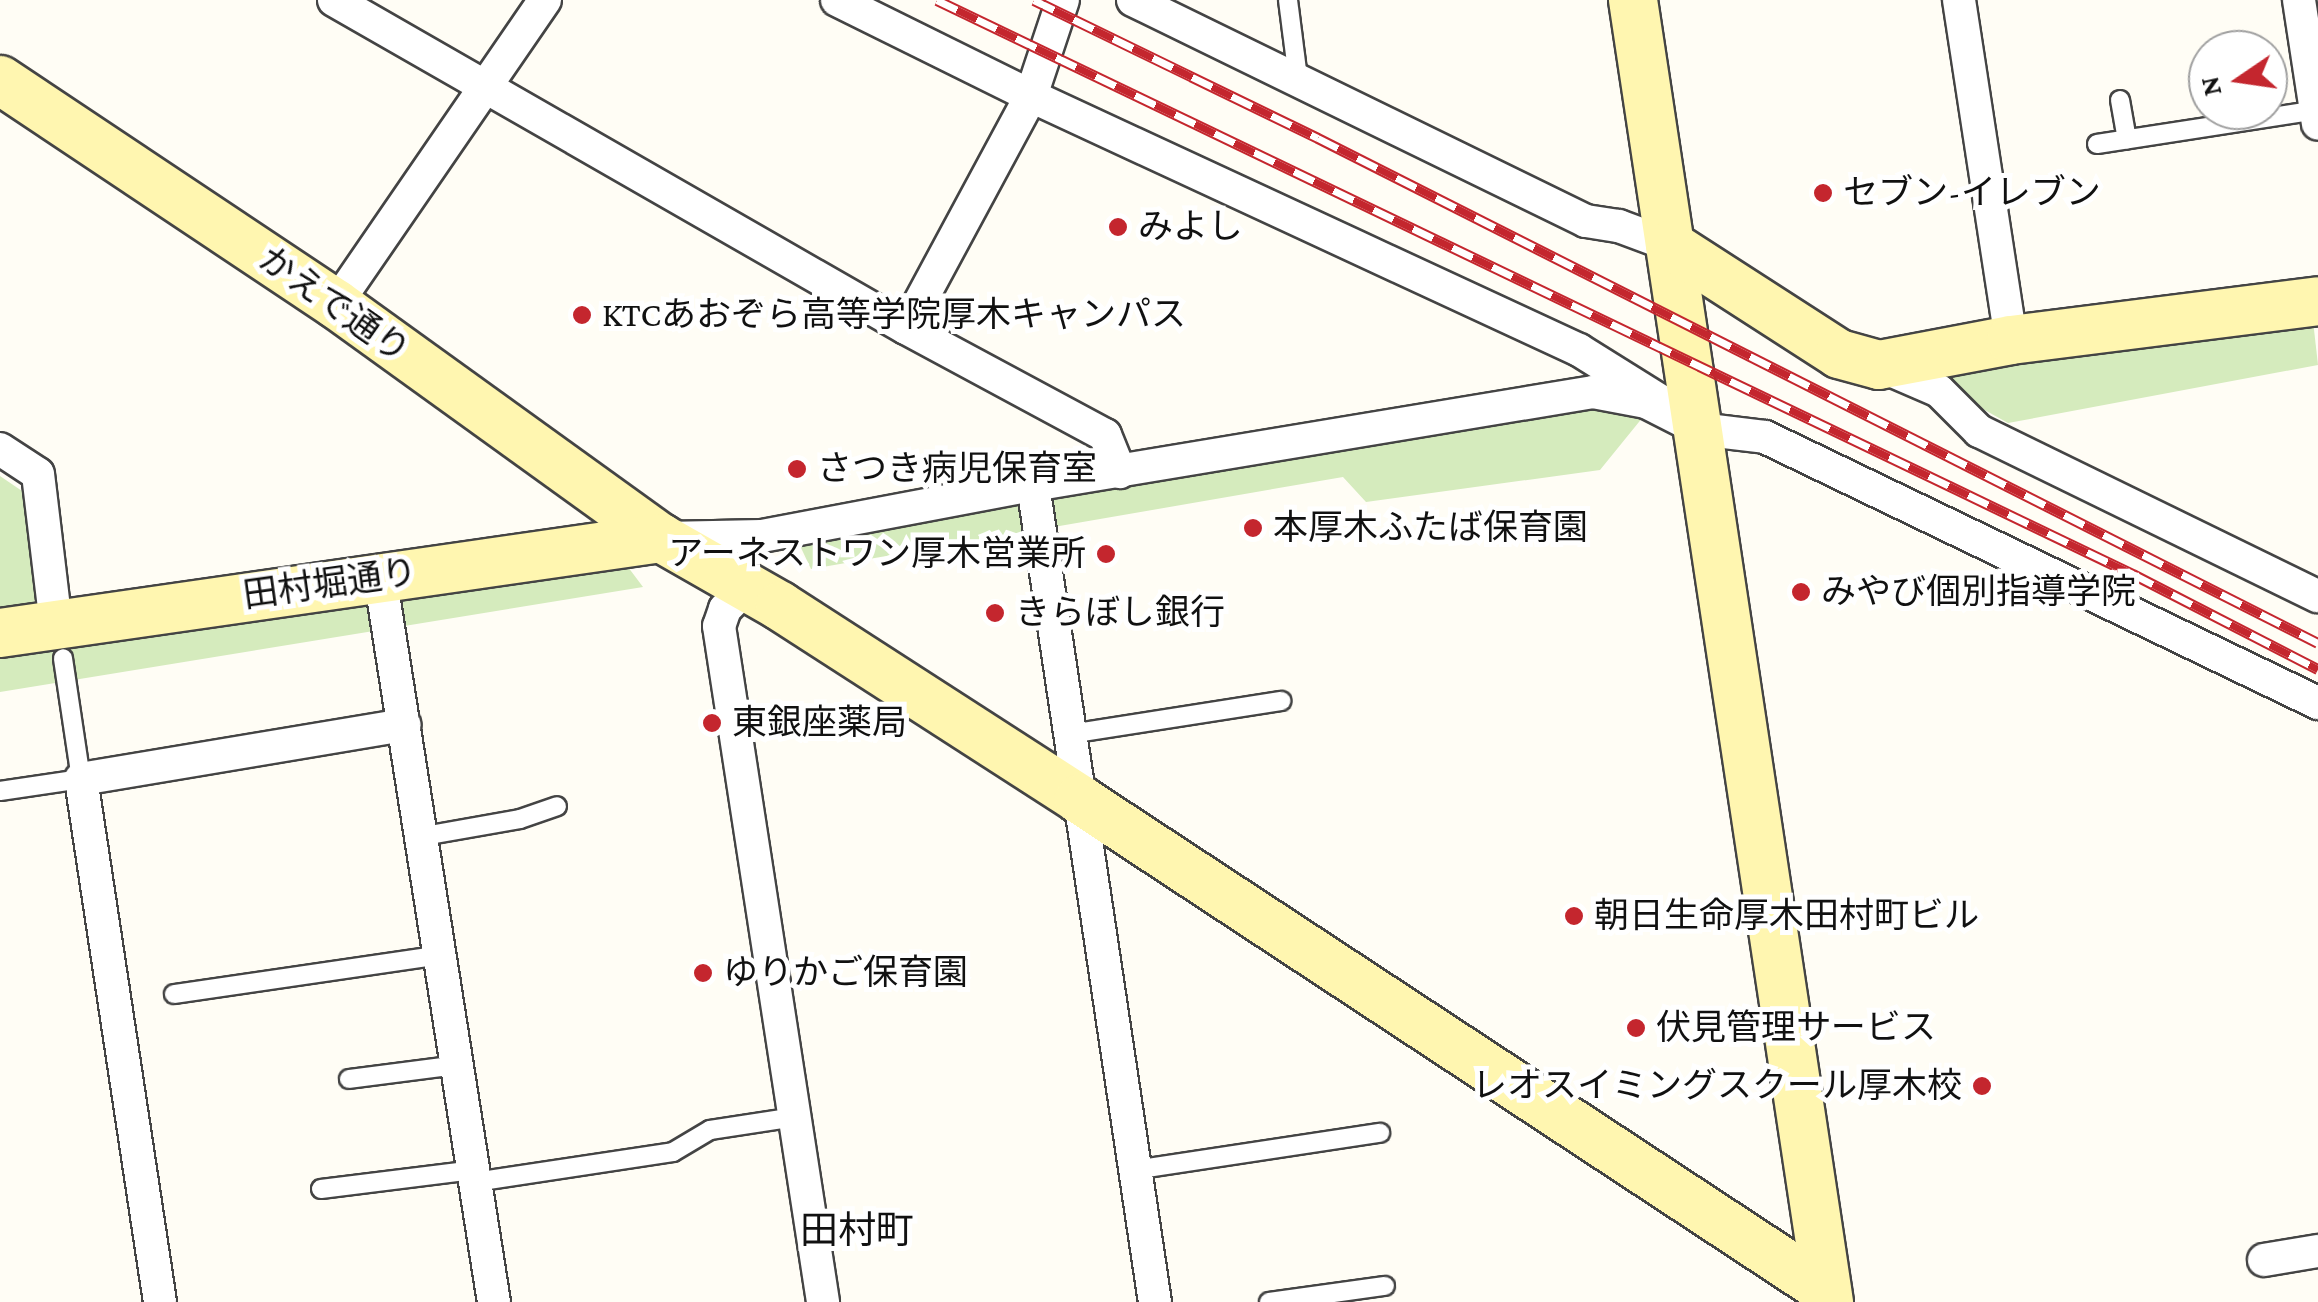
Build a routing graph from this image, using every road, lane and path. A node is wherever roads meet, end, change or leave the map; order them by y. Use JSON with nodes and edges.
{"nodes":[{"id":1,"x":334,"y":0,"type":"edge"},
{"id":2,"x":546,"y":0,"type":"edge"},
{"id":3,"x":837,"y":0,"type":"edge"},
{"id":4,"x":1062,"y":0,"type":"edge"},
{"id":5,"x":1133,"y":0,"type":"edge"},
{"id":6,"x":1288,"y":0,"type":"edge"},
{"id":7,"x":1633,"y":0,"type":"edge"},
{"id":8,"x":1960,"y":0,"type":"edge"},
{"id":9,"x":2299,"y":0,"type":"edge"},
{"id":10,"x":1298,"y":78,"type":"junction"},
{"id":11,"x":0,"y":80,"type":"edge"},
{"id":12,"x":486,"y":86,"type":"junction"},
{"id":13,"x":1031,"y":96,"type":"junction"},
{"id":14,"x":2120,"y":100,"type":"dead end"},
{"id":15,"x":2317,"y":116,"type":"edge"},
{"id":16,"x":2126,"y":139,"type":"junction"},
{"id":17,"x":2096,"y":144,"type":"dead end"},
{"id":18,"x":1670,"y":245,"type":"junction"},
{"id":19,"x":2318,"y":301,"type":"edge"},
{"id":20,"x":336,"y":304,"type":"junction"},
{"id":21,"x":906,"y":328,"type":"junction"},
{"id":22,"x":2011,"y":340,"type":"junction"},
{"id":23,"x":1879,"y":365,"type":"junction"},
{"id":24,"x":1698,"y":428,"type":"junction"},
{"id":25,"x":0,"y":450,"type":"edge"},
{"id":26,"x":1120,"y":472,"type":"junction"},
{"id":27,"x":1033,"y":484,"type":"junction"},
{"id":28,"x":661,"y":538,"type":"junction"},
{"id":29,"x":380,"y":576,"type":"junction"},
{"id":30,"x":747,"y":587,"type":"junction"},
{"id":31,"x":2318,"y":596,"type":"edge"},
{"id":32,"x":0,"y":634,"type":"edge"},
{"id":33,"x":59,"y":642,"type":"junction"},
{"id":34,"x":1281,"y":701,"type":"dead end"},
{"id":35,"x":2318,"y":703,"type":"edge"},
{"id":36,"x":405,"y":725,"type":"junction"},
{"id":37,"x":1070,"y":734,"type":"junction"},
{"id":38,"x":81,"y":779,"type":"junction"},
{"id":39,"x":0,"y":791,"type":"edge"},
{"id":40,"x":1079,"y":798,"type":"junction"},
{"id":41,"x":557,"y":806,"type":"dead end"},
{"id":42,"x":424,"y":836,"type":"junction"},
{"id":43,"x":440,"y":955,"type":"junction"},
{"id":44,"x":174,"y":994,"type":"dead end"},
{"id":45,"x":457,"y":1065,"type":"junction"},
{"id":46,"x":348,"y":1080,"type":"dead end"},
{"id":47,"x":795,"y":1117,"type":"junction"},
{"id":48,"x":1380,"y":1133,"type":"dead end"},
{"id":49,"x":1134,"y":1170,"type":"junction"},
{"id":50,"x":474,"y":1176,"type":"junction"},
{"id":51,"x":321,"y":1190,"type":"dead end"},
{"id":52,"x":1384,"y":1286,"type":"dead end"},
{"id":53,"x":1828,"y":1296,"type":"edge"},
{"id":54,"x":1337,"y":1297,"type":"edge"},
{"id":55,"x":160,"y":1302,"type":"edge"},
{"id":56,"x":494,"y":1302,"type":"edge"},
{"id":57,"x":822,"y":1302,"type":"edge"},
{"id":58,"x":1154,"y":1302,"type":"edge"},
{"id":59,"x":1269,"y":1302,"type":"edge"}],
"edges":[{"from":1,"to":12,"type":"street"},
{"from":2,"to":12,"type":"street"},
{"from":3,"to":13,"type":"street"},
{"from":4,"to":13,"type":"street"},
{"from":5,"to":10,"type":"street"},
{"from":6,"to":10,"type":"lane"},
{"from":7,"to":18,"type":"street"},
{"from":8,"to":22,"type":"street"},
{"from":9,"to":15,"type":"street"},
{"from":10,"to":18,"type":"street"},
{"from":11,"to":20,"type":"street","name":"かえで通り"},
{"from":12,"to":20,"type":"street"},
{"from":12,"to":21,"type":"street"},
{"from":13,"to":21,"type":"street"},
{"from":13,"to":24,"type":"street"},
{"from":14,"to":16,"type":"lane"},
{"from":15,"to":16,"type":"lane"},
{"from":16,"to":17,"type":"lane"},
{"from":18,"to":23,"type":"street"},
{"from":18,"to":24,"type":"street"},
{"from":19,"to":22,"type":"street"},
{"from":20,"to":28,"type":"street","name":"かえで通り"},
{"from":21,"to":26,"type":"street"},
{"from":22,"to":23,"type":"street"},
{"from":23,"to":31,"type":"street"},
{"from":24,"to":26,"type":"street"},
{"from":24,"to":35,"type":"street"},
{"from":24,"to":53,"type":"street"},
{"from":25,"to":33,"type":"street"},
{"from":26,"to":27,"type":"street"},
{"from":27,"to":28,"type":"street"},
{"from":27,"to":37,"type":"street"},
{"from":28,"to":29,"type":"street","name":"田村堀通り"},
{"from":28,"to":30,"type":"street","name":"かえで通り"},
{"from":29,"to":33,"type":"street","name":"田村堀通り"},
{"from":29,"to":36,"type":"street"},
{"from":30,"to":40,"type":"street","name":"かえで通り"},
{"from":30,"to":47,"type":"street"},
{"from":32,"to":33,"type":"street","name":"田村堀通り"},
{"from":33,"to":38,"type":"lane"},
{"from":34,"to":37,"type":"lane"},
{"from":36,"to":38,"type":"street"},
{"from":36,"to":42,"type":"street"},
{"from":37,"to":40,"type":"street"},
{"from":38,"to":39,"type":"lane"},
{"from":38,"to":55,"type":"street"},
{"from":40,"to":49,"type":"street"},
{"from":40,"to":53,"type":"street","name":"かえで通り"},
{"from":41,"to":42,"type":"lane"},
{"from":42,"to":43,"type":"street"},
{"from":43,"to":44,"type":"lane"},
{"from":43,"to":45,"type":"street"},
{"from":45,"to":46,"type":"lane"},
{"from":45,"to":50,"type":"street"},
{"from":47,"to":50,"type":"lane"},
{"from":47,"to":57,"type":"street"},
{"from":48,"to":49,"type":"lane"},
{"from":49,"to":58,"type":"street"},
{"from":50,"to":51,"type":"lane"},
{"from":50,"to":56,"type":"street"},
{"from":52,"to":54,"type":"lane"},
{"from":54,"to":59,"type":"lane"}]}
